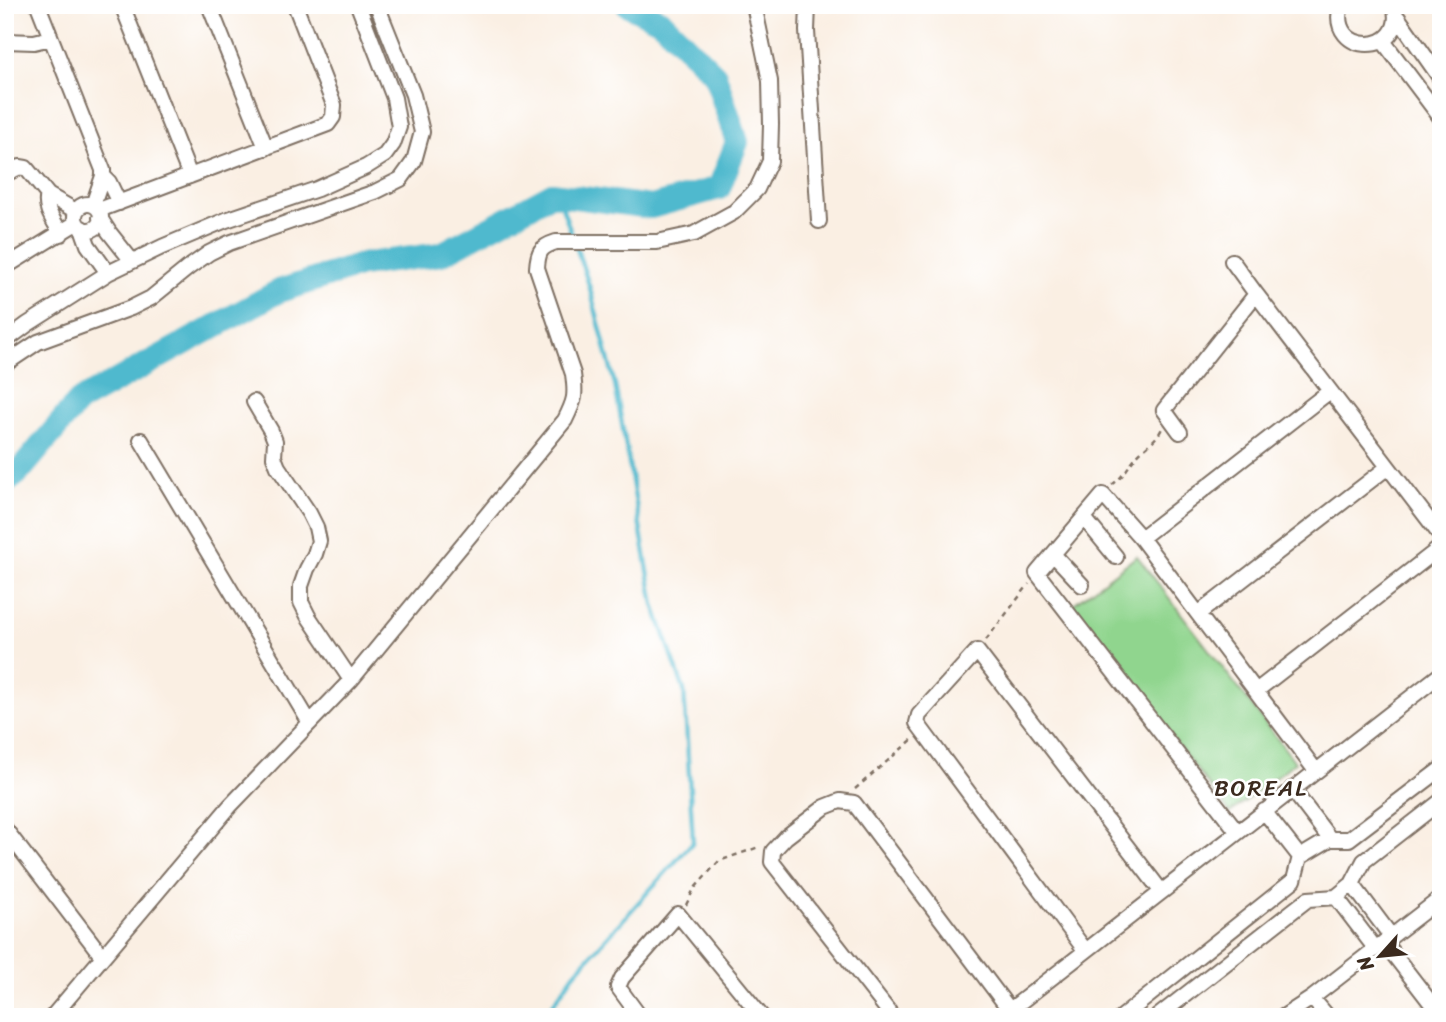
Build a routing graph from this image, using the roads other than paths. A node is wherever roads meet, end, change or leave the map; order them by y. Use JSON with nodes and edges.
{"nodes":[{"id":1,"x":38,"y":5,"type":"edge"},
{"id":2,"x":122,"y":5,"type":"edge"},
{"id":3,"x":209,"y":5,"type":"edge"},
{"id":4,"x":295,"y":5,"type":"edge"},
{"id":5,"x":358,"y":5,"type":"edge"},
{"id":6,"x":377,"y":5,"type":"edge"},
{"id":7,"x":754,"y":5,"type":"edge"},
{"id":8,"x":808,"y":5,"type":"edge"},
{"id":9,"x":1341,"y":5,"type":"edge"},
{"id":10,"x":1395,"y":10,"type":"edge"},
{"id":11,"x":51,"y":38,"type":"junction"},
{"id":12,"x":5,"y":41,"type":"edge"},
{"id":13,"x":1383,"y":41,"type":"junction"},
{"id":14,"x":1441,"y":79,"type":"edge"},
{"id":15,"x":1441,"y":118,"type":"edge"},
{"id":16,"x":266,"y":148,"type":"junction"},
{"id":17,"x":5,"y":174,"type":"edge"},
{"id":18,"x":103,"y":176,"type":"junction"},
{"id":19,"x":190,"y":176,"type":"junction"},
{"id":20,"x":48,"y":195,"type":"junction"},
{"id":21,"x":120,"y":202,"type":"junction"},
{"id":22,"x":97,"y":211,"type":"junction"},
{"id":23,"x":226,"y":220,"type":"junction"},
{"id":24,"x":78,"y":221,"type":"junction"},
{"id":25,"x":819,"y":221,"type":"dead end"},
{"id":26,"x":61,"y":234,"type":"junction"},
{"id":27,"x":229,"y":243,"type":"junction"},
{"id":28,"x":132,"y":261,"type":"junction"},
{"id":29,"x":1232,"y":261,"type":"dead end"},
{"id":30,"x":5,"y":267,"type":"edge"},
{"id":31,"x":108,"y":273,"type":"junction"},
{"id":32,"x":1256,"y":294,"type":"junction"},
{"id":33,"x":28,"y":324,"type":"junction"},
{"id":34,"x":5,"y":341,"type":"edge"},
{"id":35,"x":38,"y":342,"type":"junction"},
{"id":36,"x":5,"y":364,"type":"edge"},
{"id":37,"x":1330,"y":391,"type":"junction"},
{"id":38,"x":254,"y":402,"type":"dead end"},
{"id":39,"x":1181,"y":432,"type":"dead end"},
{"id":40,"x":141,"y":440,"type":"dead end"},
{"id":41,"x":1388,"y":467,"type":"junction"},
{"id":42,"x":1084,"y":517,"type":"junction"},
{"id":43,"x":1441,"y":536,"type":"edge"},
{"id":44,"x":1141,"y":538,"type":"junction"},
{"id":45,"x":1441,"y":547,"type":"edge"},
{"id":46,"x":1054,"y":554,"type":"junction"},
{"id":47,"x":1116,"y":557,"type":"dead end"},
{"id":48,"x":1082,"y":585,"type":"dead end"},
{"id":49,"x":1199,"y":614,"type":"junction"},
{"id":50,"x":1441,"y":674,"type":"edge"},
{"id":51,"x":351,"y":680,"type":"junction"},
{"id":52,"x":1256,"y":691,"type":"junction"},
{"id":53,"x":310,"y":723,"type":"junction"},
{"id":54,"x":1441,"y":769,"type":"edge"},
{"id":55,"x":1316,"y":771,"type":"junction"},
{"id":56,"x":1292,"y":789,"type":"junction"},
{"id":57,"x":1441,"y":801,"type":"edge"},
{"id":58,"x":1264,"y":811,"type":"junction"},
{"id":59,"x":5,"y":829,"type":"edge"},
{"id":60,"x":1237,"y":831,"type":"junction"},
{"id":61,"x":1330,"y":839,"type":"junction"},
{"id":62,"x":1349,"y":839,"type":"junction"},
{"id":63,"x":1300,"y":857,"type":"junction"},
{"id":64,"x":1364,"y":861,"type":"junction"},
{"id":65,"x":1294,"y":880,"type":"junction"},
{"id":66,"x":1352,"y":884,"type":"junction"},
{"id":67,"x":1161,"y":891,"type":"junction"},
{"id":68,"x":1336,"y":897,"type":"junction"},
{"id":69,"x":1441,"y":898,"type":"edge"},
{"id":70,"x":1308,"y":899,"type":"junction"},
{"id":71,"x":1383,"y":942,"type":"junction"},
{"id":72,"x":1085,"y":950,"type":"junction"},
{"id":73,"x":102,"y":956,"type":"junction"},
{"id":74,"x":1312,"y":998,"type":"junction"},
{"id":75,"x":1005,"y":1013,"type":"edge"},
{"id":76,"x":1441,"y":1016,"type":"edge"},
{"id":77,"x":52,"y":1017,"type":"edge"},
{"id":78,"x":640,"y":1017,"type":"edge"},
{"id":79,"x":762,"y":1017,"type":"edge"},
{"id":80,"x":893,"y":1017,"type":"edge"},
{"id":81,"x":1122,"y":1017,"type":"edge"},
{"id":82,"x":1157,"y":1017,"type":"edge"},
{"id":83,"x":1283,"y":1017,"type":"edge"},
{"id":84,"x":1328,"y":1017,"type":"edge"}],
"edges":[{"from":1,"to":11,"type":"street"},
{"from":2,"to":19,"type":"street"},
{"from":3,"to":16,"type":"street"},
{"from":4,"to":16,"type":"street"},
{"from":5,"to":23,"type":"street"},
{"from":6,"to":27,"type":"street"},
{"from":7,"to":51,"type":"street"},
{"from":8,"to":25,"type":"street"},
{"from":9,"to":13,"type":"street"},
{"from":10,"to":13,"type":"street"},
{"from":10,"to":14,"type":"street"},
{"from":11,"to":12,"type":"street"},
{"from":11,"to":18,"type":"street"},
{"from":13,"to":15,"type":"street"},
{"from":16,"to":19,"type":"street"},
{"from":17,"to":20,"type":"street"},
{"from":18,"to":21,"type":"street"},
{"from":18,"to":22,"type":"street"},
{"from":19,"to":21,"type":"street"},
{"from":20,"to":24,"type":"street"},
{"from":20,"to":26,"type":"street"},
{"from":21,"to":22,"type":"street"},
{"from":22,"to":24,"type":"street"},
{"from":22,"to":24,"type":"street"},
{"from":22,"to":28,"type":"street"},
{"from":23,"to":27,"type":"street"},
{"from":23,"to":28,"type":"street"},
{"from":24,"to":26,"type":"street"},
{"from":24,"to":31,"type":"street"},
{"from":26,"to":30,"type":"street"},
{"from":27,"to":35,"type":"street"},
{"from":28,"to":31,"type":"street"},
{"from":29,"to":32,"type":"street"},
{"from":31,"to":33,"type":"street"},
{"from":32,"to":37,"type":"street"},
{"from":32,"to":39,"type":"street"},
{"from":33,"to":34,"type":"street"},
{"from":33,"to":35,"type":"street"},
{"from":35,"to":36,"type":"street"},
{"from":37,"to":41,"type":"street"},
{"from":37,"to":44,"type":"street"},
{"from":38,"to":51,"type":"street"},
{"from":40,"to":53,"type":"street"},
{"from":41,"to":43,"type":"street"},
{"from":41,"to":49,"type":"street"},
{"from":42,"to":44,"type":"street"},
{"from":42,"to":46,"type":"street"},
{"from":42,"to":47,"type":"street"},
{"from":44,"to":49,"type":"street"},
{"from":45,"to":52,"type":"street"},
{"from":46,"to":48,"type":"street"},
{"from":46,"to":60,"type":"street"},
{"from":49,"to":52,"type":"street"},
{"from":50,"to":55,"type":"street"},
{"from":51,"to":53,"type":"street"},
{"from":52,"to":55,"type":"street"},
{"from":53,"to":73,"type":"street"},
{"from":54,"to":62,"type":"street"},
{"from":55,"to":56,"type":"street"},
{"from":56,"to":58,"type":"street"},
{"from":56,"to":61,"type":"street"},
{"from":57,"to":64,"type":"street"},
{"from":58,"to":60,"type":"street"},
{"from":58,"to":63,"type":"street"},
{"from":59,"to":73,"type":"street"},
{"from":60,"to":67,"type":"street"},
{"from":61,"to":62,"type":"street"},
{"from":61,"to":63,"type":"street"},
{"from":62,"to":64,"type":"street"},
{"from":63,"to":65,"type":"street"},
{"from":64,"to":66,"type":"street"},
{"from":65,"to":70,"type":"street"},
{"from":65,"to":81,"type":"street"},
{"from":66,"to":68,"type":"street"},
{"from":66,"to":71,"type":"street"},
{"from":67,"to":72,"type":"street"},
{"from":67,"to":72,"type":"street"},
{"from":68,"to":70,"type":"street"},
{"from":68,"to":71,"type":"street"},
{"from":69,"to":71,"type":"street"},
{"from":70,"to":82,"type":"street"},
{"from":71,"to":74,"type":"street"},
{"from":71,"to":76,"type":"street"},
{"from":72,"to":75,"type":"street"},
{"from":73,"to":77,"type":"street"},
{"from":74,"to":83,"type":"street"},
{"from":74,"to":84,"type":"street"},
{"from":75,"to":80,"type":"street"},
{"from":78,"to":79,"type":"street"}]}
